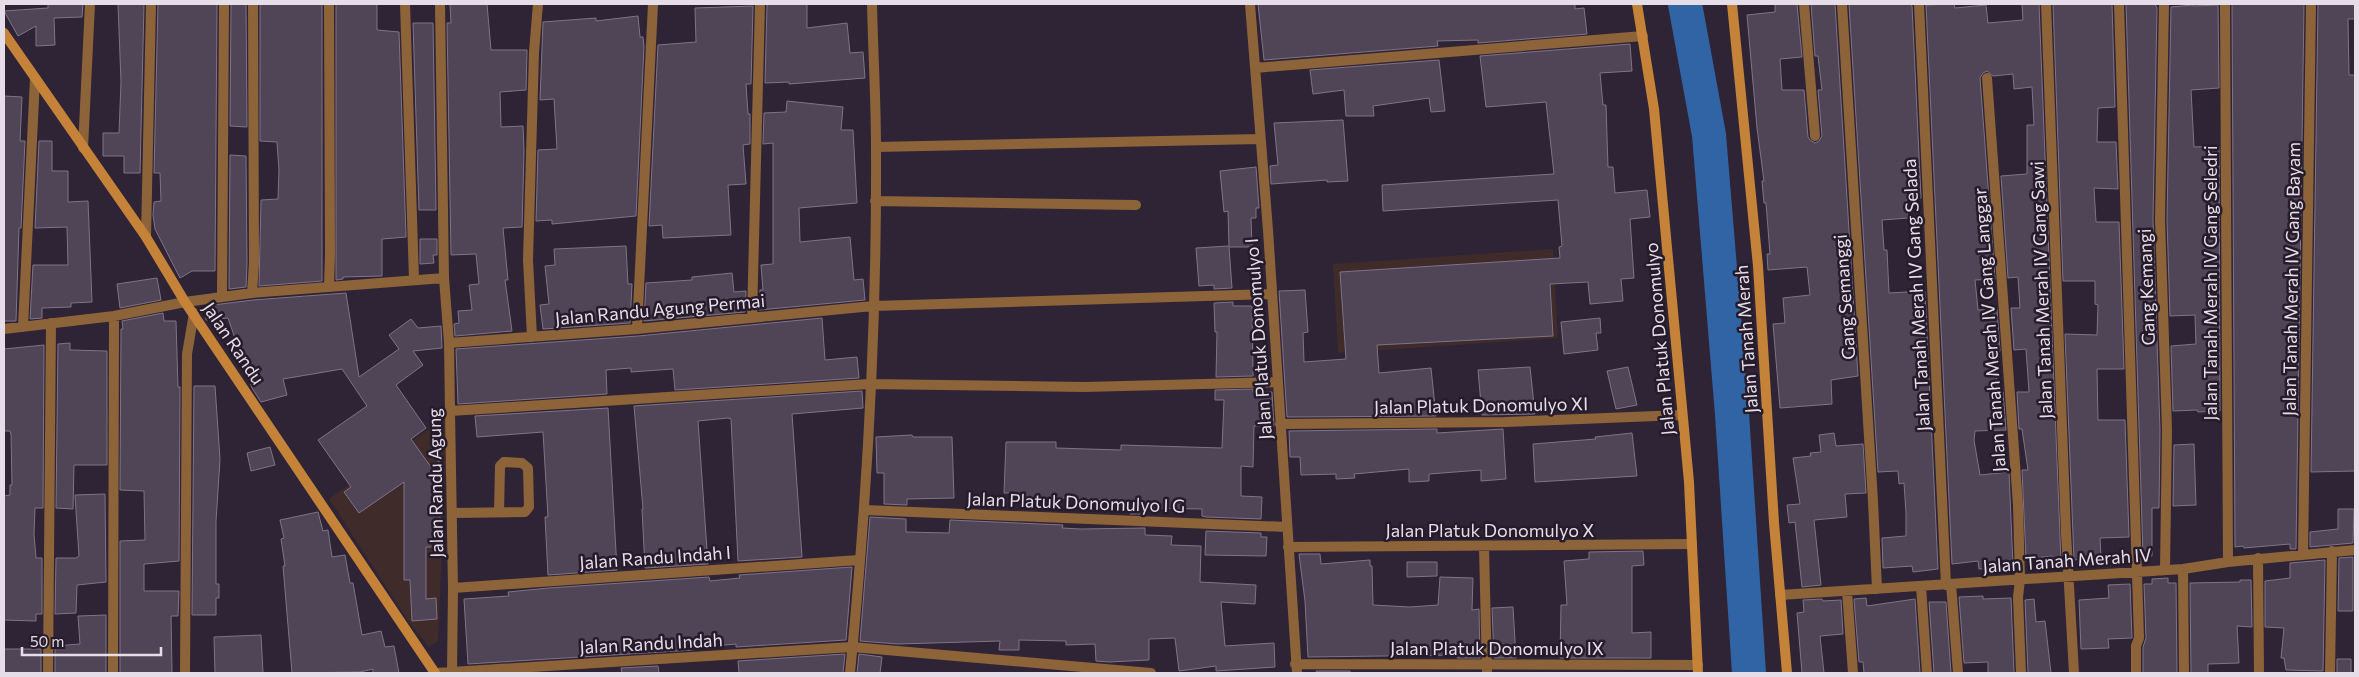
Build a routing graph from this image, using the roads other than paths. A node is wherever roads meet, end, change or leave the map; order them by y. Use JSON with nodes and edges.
{"nodes":[{"id":1,"x":90,"y":4,"type":"edge"},
{"id":2,"x":151,"y":4,"type":"edge"},
{"id":3,"x":224,"y":4,"type":"edge"},
{"id":4,"x":253,"y":4,"type":"edge"},
{"id":5,"x":329,"y":4,"type":"edge"},
{"id":6,"x":406,"y":4,"type":"edge"},
{"id":7,"x":440,"y":4,"type":"edge"},
{"id":8,"x":538,"y":4,"type":"edge"},
{"id":9,"x":653,"y":4,"type":"edge"},
{"id":10,"x":760,"y":4,"type":"edge"},
{"id":11,"x":872,"y":4,"type":"edge"},
{"id":12,"x":1250,"y":4,"type":"edge"},
{"id":13,"x":1637,"y":4,"type":"edge"},
{"id":14,"x":1732,"y":4,"type":"edge"},
{"id":15,"x":1804,"y":4,"type":"edge"},
{"id":16,"x":1842,"y":4,"type":"edge"},
{"id":17,"x":1919,"y":4,"type":"edge"},
{"id":18,"x":2046,"y":4,"type":"edge"},
{"id":19,"x":2119,"y":4,"type":"edge"},
{"id":20,"x":2164,"y":4,"type":"edge"},
{"id":21,"x":2225,"y":4,"type":"edge"},
{"id":22,"x":2311,"y":4,"type":"edge"},
{"id":23,"x":4,"y":33,"type":"edge"},
{"id":24,"x":1643,"y":36,"type":"junction"},
{"id":25,"x":1255,"y":68,"type":"junction"},
{"id":26,"x":35,"y":78,"type":"junction"},
{"id":27,"x":1987,"y":78,"type":"dead end"},
{"id":28,"x":1815,"y":136,"type":"dead end"},
{"id":29,"x":1260,"y":139,"type":"junction"},
{"id":30,"x":876,"y":147,"type":"junction"},
{"id":31,"x":83,"y":148,"type":"junction"},
{"id":32,"x":875,"y":201,"type":"junction"},
{"id":33,"x":1136,"y":205,"type":"dead end"},
{"id":34,"x":146,"y":237,"type":"junction"},
{"id":35,"x":444,"y":278,"type":"junction"},
{"id":36,"x":414,"y":279,"type":"junction"},
{"id":37,"x":329,"y":285,"type":"junction"},
{"id":38,"x":252,"y":293,"type":"junction"},
{"id":39,"x":1271,"y":294,"type":"junction"},
{"id":40,"x":222,"y":297,"type":"junction"},
{"id":41,"x":185,"y":302,"type":"junction"},
{"id":42,"x":873,"y":306,"type":"junction"},
{"id":43,"x":194,"y":313,"type":"junction"},
{"id":44,"x":114,"y":316,"type":"junction"},
{"id":45,"x":752,"y":317,"type":"junction"},
{"id":46,"x":51,"y":323,"type":"junction"},
{"id":47,"x":24,"y":327,"type":"junction"},
{"id":48,"x":4,"y":329,"type":"edge"},
{"id":49,"x":637,"y":329,"type":"junction"},
{"id":50,"x":532,"y":337,"type":"junction"},
{"id":51,"x":449,"y":343,"type":"junction"},
{"id":52,"x":1277,"y":382,"type":"junction"},
{"id":53,"x":869,"y":384,"type":"junction"},
{"id":54,"x":450,"y":410,"type":"junction"},
{"id":55,"x":1682,"y":415,"type":"junction"},
{"id":56,"x":1280,"y":424,"type":"junction"},
{"id":57,"x":864,"y":510,"type":"junction"},
{"id":58,"x":499,"y":512,"type":"junction"},
{"id":59,"x":452,"y":513,"type":"junction"},
{"id":60,"x":1287,"y":527,"type":"junction"},
{"id":61,"x":1692,"y":544,"type":"junction"},
{"id":62,"x":1288,"y":547,"type":"junction"},
{"id":63,"x":1484,"y":547,"type":"junction"},
{"id":64,"x":2355,"y":550,"type":"edge"},
{"id":65,"x":2332,"y":551,"type":"junction"},
{"id":66,"x":2303,"y":554,"type":"junction"},
{"id":67,"x":2258,"y":558,"type":"junction"},
{"id":68,"x":859,"y":560,"type":"junction"},
{"id":69,"x":2228,"y":562,"type":"junction"},
{"id":70,"x":2183,"y":568,"type":"junction"},
{"id":71,"x":2165,"y":570,"type":"junction"},
{"id":72,"x":2135,"y":572,"type":"junction"},
{"id":73,"x":2068,"y":576,"type":"junction"},
{"id":74,"x":2020,"y":580,"type":"junction"},
{"id":75,"x":1949,"y":584,"type":"junction"},
{"id":76,"x":1922,"y":586,"type":"junction"},
{"id":77,"x":453,"y":588,"type":"junction"},
{"id":78,"x":1877,"y":589,"type":"junction"},
{"id":79,"x":1847,"y":591,"type":"junction"},
{"id":80,"x":1780,"y":595,"type":"junction"},
{"id":81,"x":852,"y":647,"type":"junction"},
{"id":82,"x":1296,"y":669,"type":"edge"},
{"id":83,"x":1488,"y":669,"type":"edge"},
{"id":84,"x":1698,"y":669,"type":"edge"},
{"id":85,"x":452,"y":672,"type":"junction"},
{"id":86,"x":48,"y":673,"type":"edge"},
{"id":87,"x":112,"y":673,"type":"edge"},
{"id":88,"x":185,"y":673,"type":"edge"},
{"id":89,"x":435,"y":673,"type":"edge"},
{"id":90,"x":850,"y":673,"type":"edge"},
{"id":91,"x":1151,"y":673,"type":"edge"},
{"id":92,"x":1787,"y":673,"type":"edge"},
{"id":93,"x":1853,"y":673,"type":"edge"},
{"id":94,"x":1927,"y":673,"type":"edge"},
{"id":95,"x":1958,"y":673,"type":"edge"},
{"id":96,"x":2021,"y":673,"type":"edge"},
{"id":97,"x":2074,"y":673,"type":"edge"},
{"id":98,"x":2136,"y":673,"type":"edge"},
{"id":99,"x":2184,"y":673,"type":"edge"},
{"id":100,"x":2259,"y":673,"type":"edge"},
{"id":101,"x":2330,"y":673,"type":"edge"}],
"edges":[{"from":1,"to":31,"type":"street"},
{"from":2,"to":34,"type":"street"},
{"from":3,"to":40,"type":"street"},
{"from":4,"to":38,"type":"street"},
{"from":5,"to":37,"type":"street"},
{"from":6,"to":36,"type":"street"},
{"from":7,"to":35,"type":"street","name":"Jalan Randu Agung"},
{"from":8,"to":50,"type":"street"},
{"from":9,"to":49,"type":"street"},
{"from":10,"to":45,"type":"street"},
{"from":11,"to":30,"type":"street"},
{"from":12,"to":25,"type":"street","name":"Jalan Platuk Donomulyo I"},
{"from":13,"to":24,"type":"street","name":"Jalan Platuk Donomulyo"},
{"from":14,"to":80,"type":"street","name":"Jalan Tanah Merah"},
{"from":15,"to":28,"type":"street"},
{"from":16,"to":78,"type":"street","name":"Gang Semanggi"},
{"from":17,"to":75,"type":"street","name":"Jalan Tanah Merah IV Gang Selada"},
{"from":18,"to":73,"type":"street","name":"Jalan Tanah Merah IV Gang Sawi"},
{"from":19,"to":72,"type":"street"},
{"from":20,"to":71,"type":"street","name":"Gang Kemangi"},
{"from":21,"to":69,"type":"street","name":"Jalan Tanah Merah IV Gang Seledri"},
{"from":22,"to":66,"type":"street","name":"Jalan Tanah Merah IV Gang Bayam"},
{"from":23,"to":26,"type":"street","name":"Jalan Randu"},
{"from":24,"to":25,"type":"street"},
{"from":24,"to":55,"type":"street","name":"Jalan Platuk Donomulyo"},
{"from":25,"to":29,"type":"street","name":"Jalan Platuk Donomulyo I"},
{"from":26,"to":31,"type":"street","name":"Jalan Randu"},
{"from":26,"to":47,"type":"street"},
{"from":27,"to":74,"type":"street","name":"Jalan Tanah Merah IV Gang Langgar"},
{"from":29,"to":30,"type":"street"},
{"from":29,"to":39,"type":"street","name":"Jalan Platuk Donomulyo I"},
{"from":30,"to":32,"type":"street"},
{"from":31,"to":34,"type":"street","name":"Jalan Randu"},
{"from":32,"to":33,"type":"street"},
{"from":32,"to":42,"type":"street"},
{"from":34,"to":41,"type":"street","name":"Jalan Randu"},
{"from":35,"to":36,"type":"street"},
{"from":35,"to":51,"type":"street","name":"Jalan Randu Agung"},
{"from":36,"to":37,"type":"street"},
{"from":37,"to":38,"type":"street"},
{"from":38,"to":40,"type":"street"},
{"from":39,"to":42,"type":"street","name":"Jalan Randu Agung Permai"},
{"from":39,"to":52,"type":"street","name":"Jalan Platuk Donomulyo I"},
{"from":40,"to":41,"type":"street"},
{"from":41,"to":43,"type":"street","name":"Jalan Randu"},
{"from":41,"to":44,"type":"street"},
{"from":42,"to":45,"type":"street","name":"Jalan Randu Agung Permai"},
{"from":42,"to":53,"type":"street"},
{"from":43,"to":88,"type":"street"},
{"from":43,"to":89,"type":"street","name":"Jalan Randu"},
{"from":44,"to":46,"type":"street"},
{"from":44,"to":87,"type":"street"},
{"from":45,"to":49,"type":"street","name":"Jalan Randu Agung Permai"},
{"from":46,"to":47,"type":"street"},
{"from":46,"to":86,"type":"street"},
{"from":47,"to":48,"type":"street"},
{"from":49,"to":50,"type":"street","name":"Jalan Randu Agung Permai"},
{"from":50,"to":51,"type":"street","name":"Jalan Randu Agung Permai"},
{"from":51,"to":54,"type":"street","name":"Jalan Randu Agung"},
{"from":52,"to":53,"type":"street"},
{"from":52,"to":56,"type":"street","name":"Jalan Platuk Donomulyo I"},
{"from":53,"to":54,"type":"street"},
{"from":53,"to":57,"type":"street"},
{"from":54,"to":59,"type":"street","name":"Jalan Randu Agung"},
{"from":55,"to":56,"type":"street","name":"Jalan Platuk Donomulyo XI"},
{"from":55,"to":61,"type":"street","name":"Jalan Platuk Donomulyo"},
{"from":56,"to":60,"type":"street","name":"Jalan Platuk Donomulyo I"},
{"from":57,"to":60,"type":"street","name":"Jalan Platuk Donomulyo I G"},
{"from":57,"to":68,"type":"street"},
{"from":58,"to":58,"type":"street"},
{"from":58,"to":59,"type":"street"},
{"from":59,"to":77,"type":"street","name":"Jalan Randu Agung"},
{"from":60,"to":62,"type":"street","name":"Jalan Platuk Donomulyo I"},
{"from":61,"to":63,"type":"street","name":"Jalan Platuk Donomulyo X"},
{"from":61,"to":84,"type":"street","name":"Jalan Platuk Donomulyo"},
{"from":62,"to":63,"type":"street","name":"Jalan Platuk Donomulyo X"},
{"from":62,"to":82,"type":"street","name":"Jalan Platuk Donomulyo I"},
{"from":63,"to":83,"type":"street"},
{"from":64,"to":65,"type":"street","name":"Jalan Tanah Merah IV"},
{"from":65,"to":66,"type":"street","name":"Jalan Tanah Merah IV"},
{"from":65,"to":101,"type":"street"},
{"from":66,"to":67,"type":"street","name":"Jalan Tanah Merah IV"},
{"from":67,"to":69,"type":"street","name":"Jalan Tanah Merah IV"},
{"from":67,"to":100,"type":"street"},
{"from":68,"to":77,"type":"street","name":"Jalan Randu Indah I"},
{"from":68,"to":81,"type":"street"},
{"from":69,"to":70,"type":"street","name":"Jalan Tanah Merah IV"},
{"from":70,"to":71,"type":"street","name":"Jalan Tanah Merah IV"},
{"from":70,"to":99,"type":"street"},
{"from":71,"to":72,"type":"street","name":"Jalan Tanah Merah IV"},
{"from":72,"to":73,"type":"street","name":"Jalan Tanah Merah IV"},
{"from":72,"to":98,"type":"street"},
{"from":73,"to":74,"type":"street","name":"Jalan Tanah Merah IV"},
{"from":73,"to":97,"type":"street","name":"Jalan Tanah Merah IV Gang Sawi"},
{"from":74,"to":75,"type":"street","name":"Jalan Tanah Merah IV"},
{"from":74,"to":96,"type":"street","name":"Jalan Tanah Merah IV Gang Langgar"},
{"from":75,"to":76,"type":"street","name":"Jalan Tanah Merah IV"},
{"from":75,"to":95,"type":"street","name":"Jalan Tanah Merah IV Gang Selada"},
{"from":76,"to":78,"type":"street","name":"Jalan Tanah Merah IV"},
{"from":76,"to":94,"type":"street"},
{"from":77,"to":85,"type":"street","name":"Jalan Randu Agung"},
{"from":78,"to":79,"type":"street","name":"Jalan Tanah Merah IV"},
{"from":79,"to":80,"type":"street","name":"Jalan Tanah Merah IV"},
{"from":79,"to":93,"type":"street"},
{"from":80,"to":92,"type":"street","name":"Jalan Tanah Merah"},
{"from":81,"to":85,"type":"street","name":"Jalan Randu Indah"},
{"from":81,"to":90,"type":"street"},
{"from":81,"to":91,"type":"street","name":"Jalan Randu Indah"},
{"from":82,"to":83,"type":"street","name":"Jalan Platuk Donomulyo IX"},
{"from":83,"to":84,"type":"street","name":"Jalan Platuk Donomulyo IX"},
{"from":85,"to":89,"type":"street"}]}
